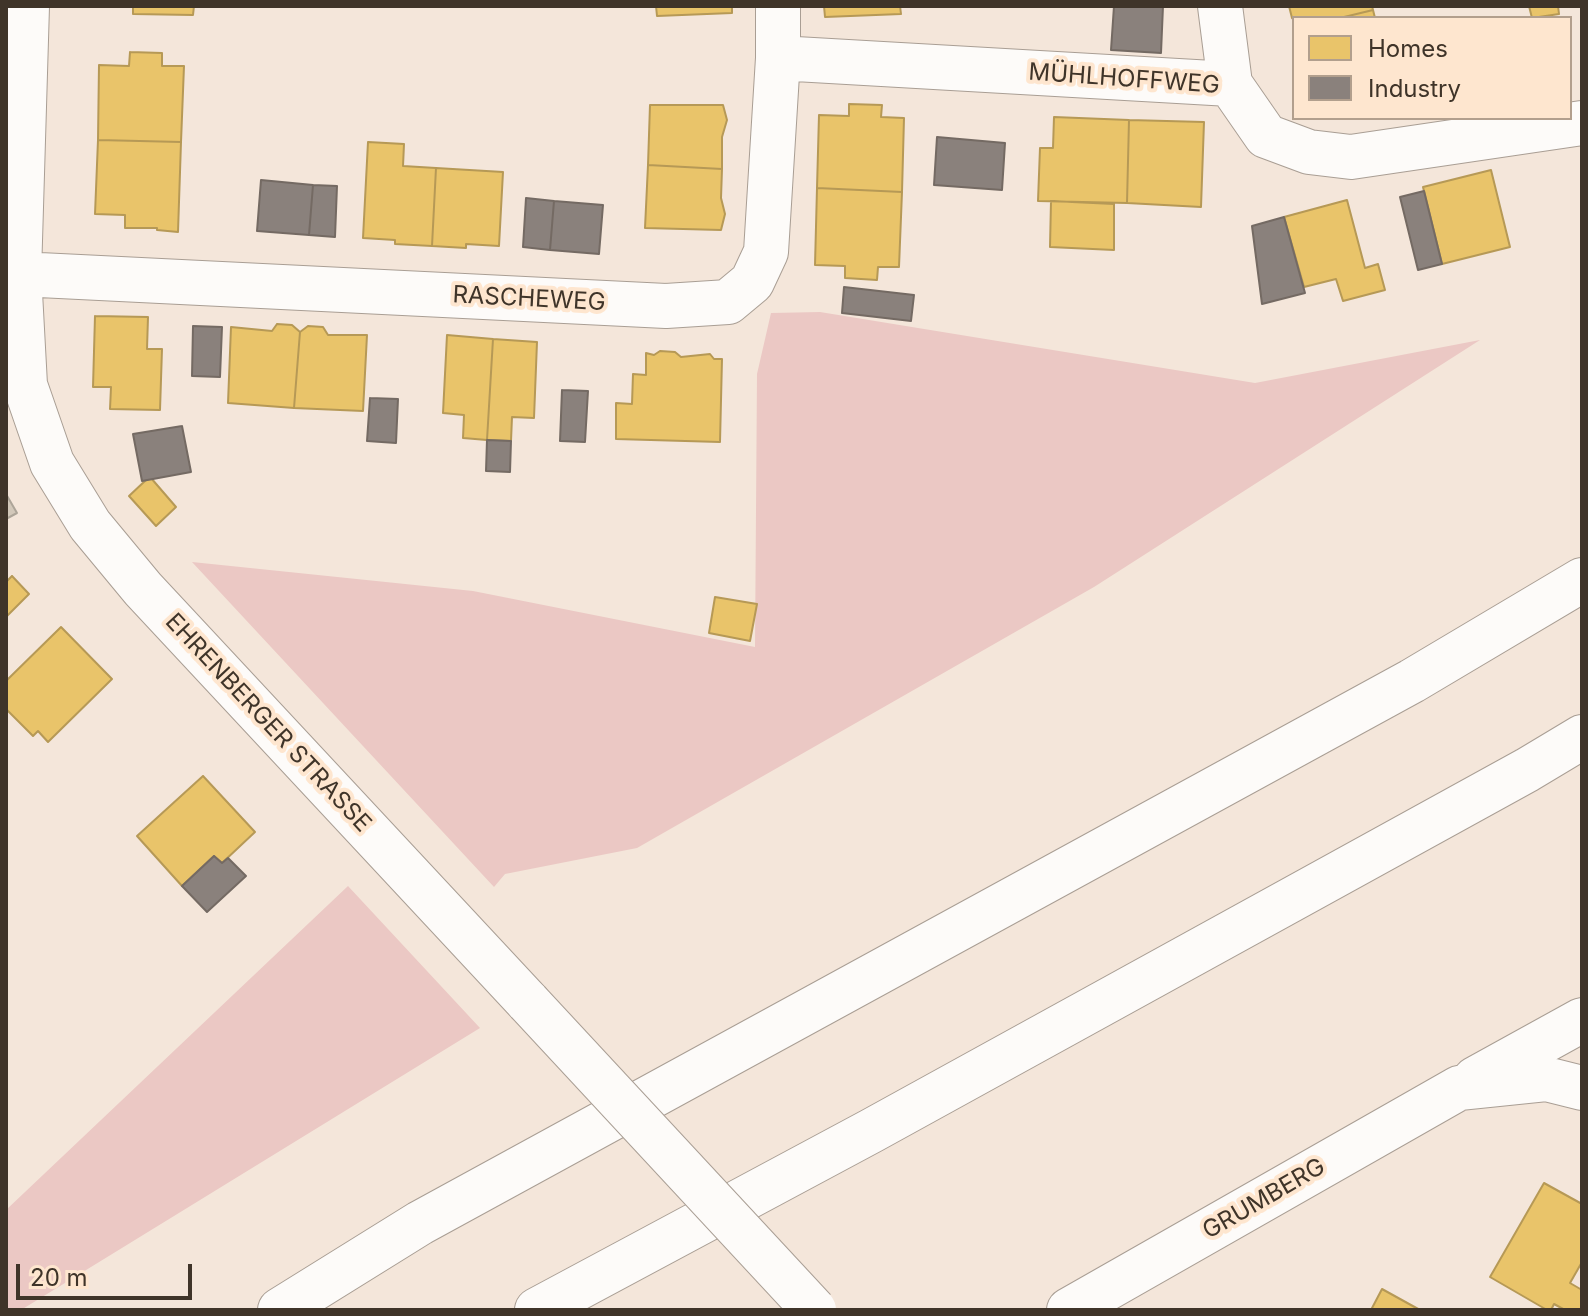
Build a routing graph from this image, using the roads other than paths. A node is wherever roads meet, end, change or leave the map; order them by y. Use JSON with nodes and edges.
{"nodes":[{"id":1,"x":27,"y":6,"type":"edge"},
{"id":2,"x":778,"y":6,"type":"edge"},
{"id":3,"x":1220,"y":6,"type":"edge"},
{"id":4,"x":778,"y":58,"type":"junction"},
{"id":5,"x":1230,"y":84,"type":"junction"},
{"id":6,"x":1582,"y":123,"type":"edge"},
{"id":7,"x":19,"y":274,"type":"junction"},
{"id":8,"x":1582,"y":580,"type":"edge"},
{"id":9,"x":1582,"y":737,"type":"edge"},
{"id":10,"x":1582,"y":1020,"type":"edge"},
{"id":11,"x":1459,"y":1088,"type":"junction"},
{"id":12,"x":1582,"y":1088,"type":"edge"},
{"id":13,"x":280,"y":1310,"type":"edge"},
{"id":14,"x":537,"y":1310,"type":"edge"},
{"id":15,"x":814,"y":1310,"type":"edge"},
{"id":16,"x":1069,"y":1310,"type":"edge"}],
"edges":[{"from":1,"to":7,"type":"main road","name":"EHRENBERGER STRASSE"},
{"from":2,"to":4,"type":"main road","name":"RASCHEWEG"},
{"from":3,"to":5,"type":"main road"},
{"from":4,"to":5,"type":"main road","name":"MÜHLHOFFWEG"},
{"from":4,"to":7,"type":"main road","name":"RASCHEWEG"},
{"from":5,"to":6,"type":"main road","name":"MÜHLHOFFWEG"},
{"from":7,"to":15,"type":"main road","name":"EHRENBERGER STRASSE","bridge":true},
{"from":8,"to":13,"type":"main road"},
{"from":9,"to":14,"type":"main road"},
{"from":10,"to":11,"type":"main road","name":"GRUMBERG"},
{"from":11,"to":12,"type":"main road","name":"GRUMBERG"},
{"from":11,"to":16,"type":"main road","name":"GRUMBERG"}]}
